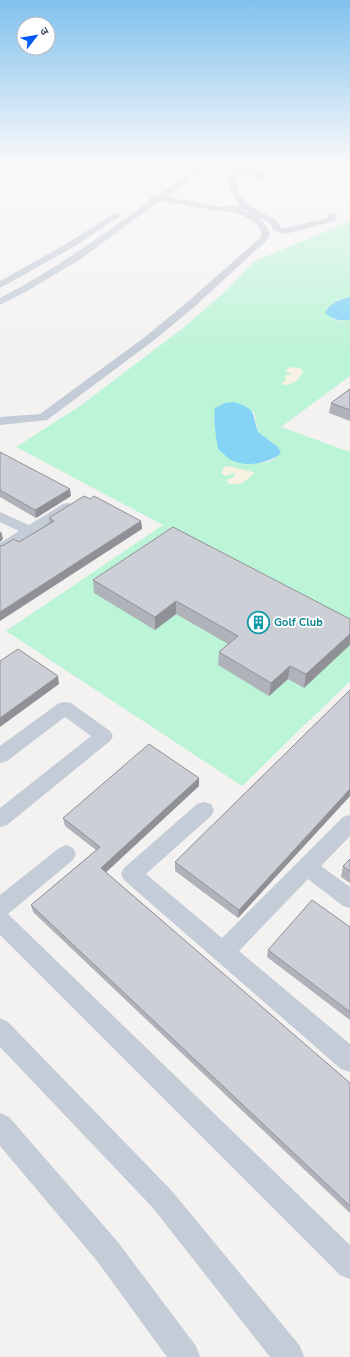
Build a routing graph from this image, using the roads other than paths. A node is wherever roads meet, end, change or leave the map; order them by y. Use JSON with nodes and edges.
{"nodes":[{"id":1,"x":98,"y":227,"type":"edge"},
{"id":2,"x":119,"y":227,"type":"edge"},
{"id":3,"x":264,"y":227,"type":"edge"},
{"id":4,"x":276,"y":227,"type":"edge"},
{"id":5,"x":300,"y":227,"type":"edge"},
{"id":6,"x":0,"y":285,"type":"edge"},
{"id":7,"x":0,"y":302,"type":"edge"},
{"id":8,"x":0,"y":421,"type":"edge"},
{"id":9,"x":78,"y":500,"type":"edge"},
{"id":10,"x":0,"y":516,"type":"edge"},
{"id":11,"x":29,"y":532,"type":"junction"},
{"id":12,"x":0,"y":549,"type":"edge"},
{"id":13,"x":0,"y":756,"type":"edge"},
{"id":14,"x":204,"y":810,"type":"dead end"},
{"id":15,"x":0,"y":819,"type":"edge"},
{"id":16,"x":350,"y":823,"type":"edge"},
{"id":17,"x":66,"y":854,"type":"dead end"},
{"id":18,"x":307,"y":867,"type":"junction"},
{"id":19,"x":350,"y":899,"type":"edge"},
{"id":20,"x":0,"y":908,"type":"edge"},
{"id":21,"x":0,"y":921,"type":"edge"},
{"id":22,"x":223,"y":952,"type":"junction"},
{"id":23,"x":0,"y":1030,"type":"edge"},
{"id":24,"x":350,"y":1060,"type":"edge"},
{"id":25,"x":0,"y":1126,"type":"edge"},
{"id":26,"x":350,"y":1265,"type":"edge"},
{"id":27,"x":185,"y":1357,"type":"edge"},
{"id":28,"x":290,"y":1357,"type":"edge"}],
"edges":[{"from":1,"to":6,"type":"street"},
{"from":2,"to":7,"type":"street"},
{"from":3,"to":8,"type":"street"},
{"from":4,"to":5,"type":"street"},
{"from":9,"to":11,"type":"street"},
{"from":10,"to":11,"type":"street"},
{"from":11,"to":12,"type":"street"},
{"from":13,"to":15,"type":"street"},
{"from":14,"to":22,"type":"street"},
{"from":16,"to":18,"type":"street"},
{"from":17,"to":20,"type":"street"},
{"from":18,"to":19,"type":"street"},
{"from":18,"to":22,"type":"street"},
{"from":21,"to":26,"type":"street"},
{"from":22,"to":24,"type":"street"},
{"from":23,"to":28,"type":"street"},
{"from":25,"to":27,"type":"street"}]}
